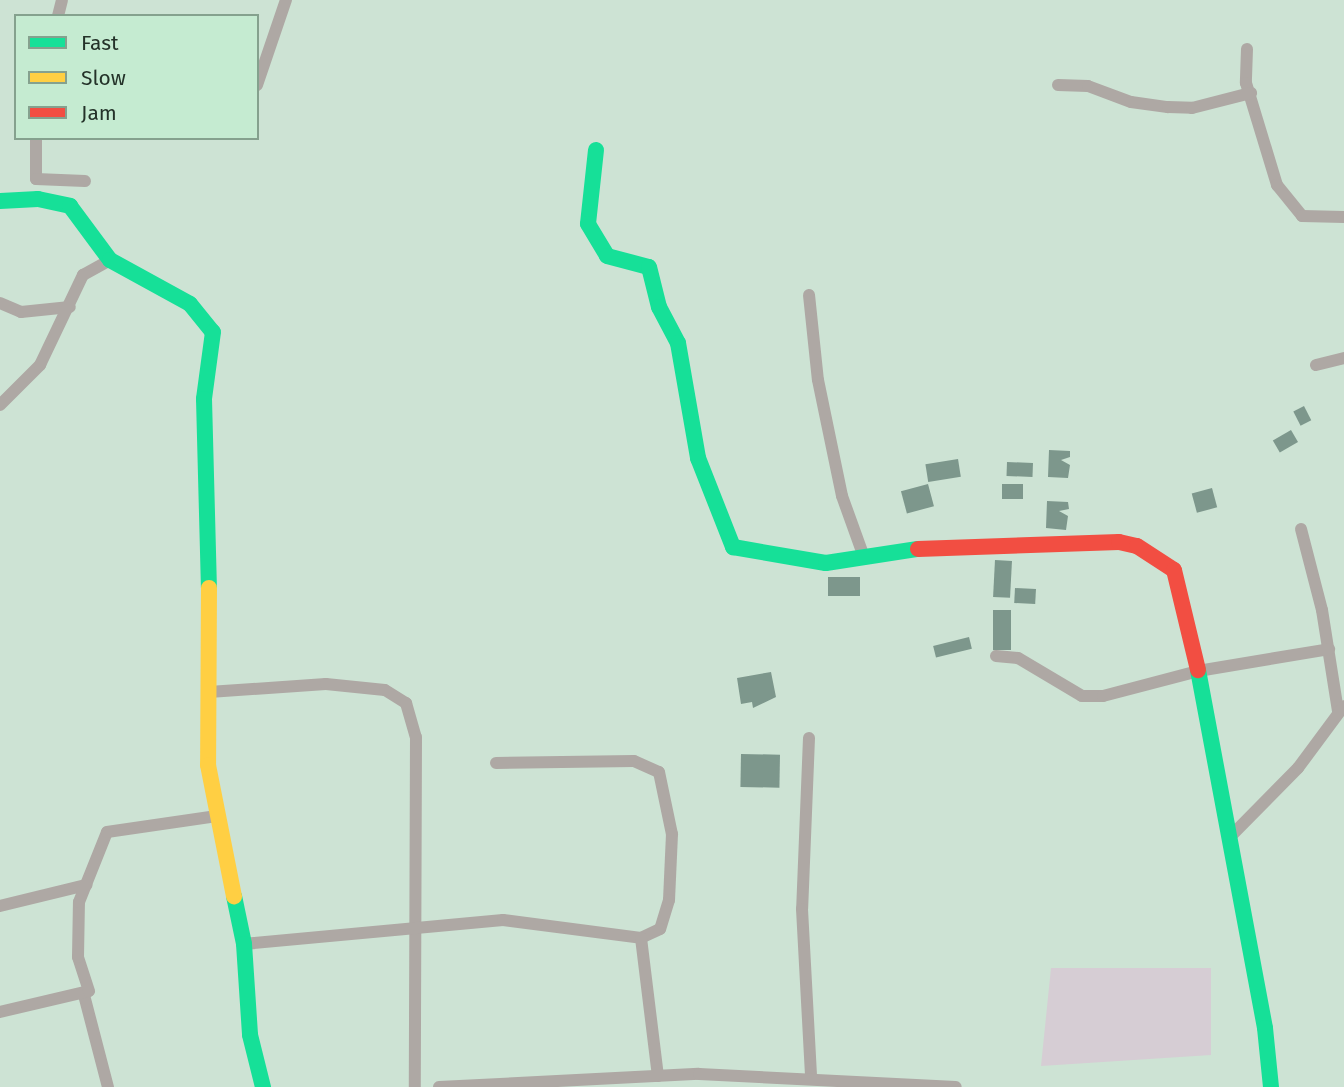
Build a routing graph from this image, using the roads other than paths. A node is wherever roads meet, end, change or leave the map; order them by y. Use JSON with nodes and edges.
{"nodes":[{"id":1,"x":286,"y":0,"type":"edge"},
{"id":2,"x":1247,"y":49,"type":"dead end"},
{"id":3,"x":259,"y":79,"type":"edge"},
{"id":4,"x":1058,"y":86,"type":"dead end"},
{"id":5,"x":1251,"y":93,"type":"junction"},
{"id":6,"x":36,"y":140,"type":"edge"},
{"id":7,"x":596,"y":150,"type":"dead end"},
{"id":8,"x":85,"y":181,"type":"dead end"},
{"id":9,"x":0,"y":201,"type":"edge"},
{"id":10,"x":1344,"y":217,"type":"edge"},
{"id":11,"x":110,"y":260,"type":"junction"},
{"id":12,"x":809,"y":295,"type":"dead end"},
{"id":13,"x":0,"y":303,"type":"edge"},
{"id":14,"x":70,"y":307,"type":"junction"},
{"id":15,"x":1344,"y":358,"type":"edge"},
{"id":16,"x":1316,"y":365,"type":"dead end"},
{"id":17,"x":0,"y":405,"type":"edge"},
{"id":18,"x":1301,"y":529,"type":"dead end"},
{"id":19,"x":864,"y":557,"type":"junction"},
{"id":20,"x":1329,"y":649,"type":"junction"},
{"id":21,"x":996,"y":656,"type":"dead end"},
{"id":22,"x":1198,"y":671,"type":"junction"},
{"id":23,"x":209,"y":692,"type":"junction"},
{"id":24,"x":1341,"y":709,"type":"edge"},
{"id":25,"x":809,"y":738,"type":"dead end"},
{"id":26,"x":496,"y":763,"type":"dead end"},
{"id":27,"x":217,"y":817,"type":"junction"},
{"id":28,"x":1228,"y":839,"type":"junction"},
{"id":29,"x":86,"y":885,"type":"junction"},
{"id":30,"x":0,"y":906,"type":"edge"},
{"id":31,"x":414,"y":929,"type":"junction"},
{"id":32,"x":641,"y":938,"type":"junction"},
{"id":33,"x":244,"y":944,"type":"junction"},
{"id":34,"x":84,"y":995,"type":"junction"},
{"id":35,"x":0,"y":1012,"type":"edge"},
{"id":36,"x":658,"y":1076,"type":"junction"},
{"id":37,"x":811,"y":1077,"type":"junction"},
{"id":38,"x":699,"y":1081,"type":"edge"},
{"id":39,"x":918,"y":1086,"type":"edge"},
{"id":40,"x":108,"y":1087,"type":"edge"},
{"id":41,"x":263,"y":1087,"type":"edge"},
{"id":42,"x":415,"y":1087,"type":"edge"},
{"id":43,"x":439,"y":1087,"type":"edge"},
{"id":44,"x":956,"y":1087,"type":"edge"},
{"id":45,"x":1271,"y":1087,"type":"edge"}],
"edges":[{"from":1,"to":3,"type":"street"},
{"from":2,"to":5,"type":"street"},
{"from":4,"to":5,"type":"street"},
{"from":5,"to":10,"type":"street"},
{"from":6,"to":8,"type":"street"},
{"from":7,"to":19,"type":"street"},
{"from":9,"to":11,"type":"street"},
{"from":11,"to":14,"type":"street"},
{"from":11,"to":23,"type":"street"},
{"from":12,"to":19,"type":"street"},
{"from":13,"to":14,"type":"street"},
{"from":14,"to":17,"type":"street"},
{"from":15,"to":16,"type":"street"},
{"from":18,"to":20,"type":"street"},
{"from":19,"to":22,"type":"street"},
{"from":20,"to":22,"type":"street"},
{"from":20,"to":24,"type":"street"},
{"from":21,"to":22,"type":"street"},
{"from":22,"to":28,"type":"street"},
{"from":23,"to":27,"type":"street"},
{"from":23,"to":31,"type":"street"},
{"from":24,"to":28,"type":"street"},
{"from":25,"to":37,"type":"street"},
{"from":26,"to":32,"type":"street"},
{"from":27,"to":29,"type":"street"},
{"from":27,"to":33,"type":"street"},
{"from":28,"to":45,"type":"street"},
{"from":29,"to":30,"type":"street"},
{"from":29,"to":34,"type":"street"},
{"from":31,"to":32,"type":"street"},
{"from":31,"to":33,"type":"street"},
{"from":31,"to":42,"type":"street"},
{"from":32,"to":36,"type":"street"},
{"from":33,"to":41,"type":"street"},
{"from":34,"to":35,"type":"street"},
{"from":34,"to":40,"type":"street"},
{"from":36,"to":38,"type":"street"},
{"from":36,"to":43,"type":"street"},
{"from":37,"to":38,"type":"street"},
{"from":37,"to":39,"type":"street"},
{"from":39,"to":44,"type":"street"}]}
